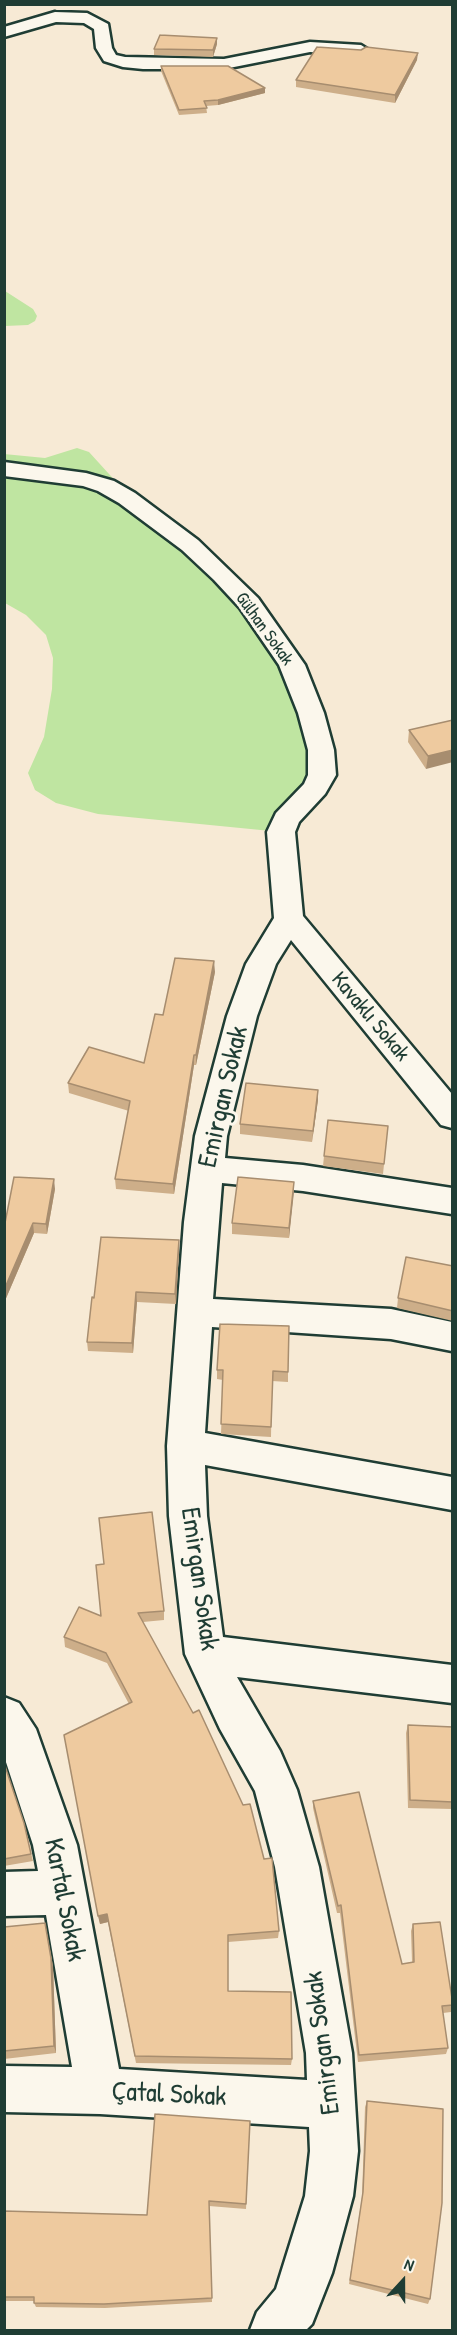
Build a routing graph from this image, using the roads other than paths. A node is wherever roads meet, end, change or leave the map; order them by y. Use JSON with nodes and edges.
{"nodes":[{"id":1,"x":4,"y":32,"type":"edge"},
{"id":2,"x":362,"y":50,"type":"edge"},
{"id":3,"x":4,"y":469,"type":"edge"},
{"id":4,"x":289,"y":918,"type":"junction"},
{"id":5,"x":453,"y":1116,"type":"edge"},
{"id":6,"x":206,"y":1168,"type":"junction"},
{"id":7,"x":453,"y":1202,"type":"edge"},
{"id":8,"x":195,"y":1312,"type":"junction"},
{"id":9,"x":453,"y":1336,"type":"edge"},
{"id":10,"x":186,"y":1446,"type":"junction"},
{"id":11,"x":453,"y":1493,"type":"edge"},
{"id":12,"x":205,"y":1654,"type":"junction"},
{"id":13,"x":453,"y":1684,"type":"edge"},
{"id":14,"x":4,"y":1717,"type":"edge"},
{"id":15,"x":65,"y":1893,"type":"junction"},
{"id":16,"x":4,"y":1894,"type":"edge"},
{"id":17,"x":4,"y":2089,"type":"edge"},
{"id":18,"x":100,"y":2091,"type":"junction"},
{"id":19,"x":332,"y":2105,"type":"junction"},
{"id":20,"x":275,"y":2331,"type":"edge"}],
"edges":[{"from":1,"to":2,"type":"street"},
{"from":3,"to":4,"type":"street","name":"Gülhan Sokak"},
{"from":4,"to":5,"type":"street","name":"Kavaklı Sokak"},
{"from":4,"to":6,"type":"street","name":"Emirgan Sokak"},
{"from":6,"to":7,"type":"street"},
{"from":6,"to":8,"type":"street","name":"Emirgan Sokak"},
{"from":8,"to":9,"type":"street"},
{"from":8,"to":10,"type":"street","name":"Emirgan Sokak"},
{"from":10,"to":11,"type":"street"},
{"from":10,"to":12,"type":"street","name":"Emirgan Sokak"},
{"from":12,"to":13,"type":"street"},
{"from":12,"to":19,"type":"street","name":"Emirgan Sokak"},
{"from":14,"to":15,"type":"street","name":"Kartal Sokak"},
{"from":15,"to":16,"type":"street"},
{"from":15,"to":18,"type":"street","name":"Kartal Sokak"},
{"from":17,"to":18,"type":"street","name":"Çatal Sokak"},
{"from":18,"to":19,"type":"street","name":"Çatal Sokak"},
{"from":19,"to":20,"type":"street","name":"Emirgan Sokak"}]}
